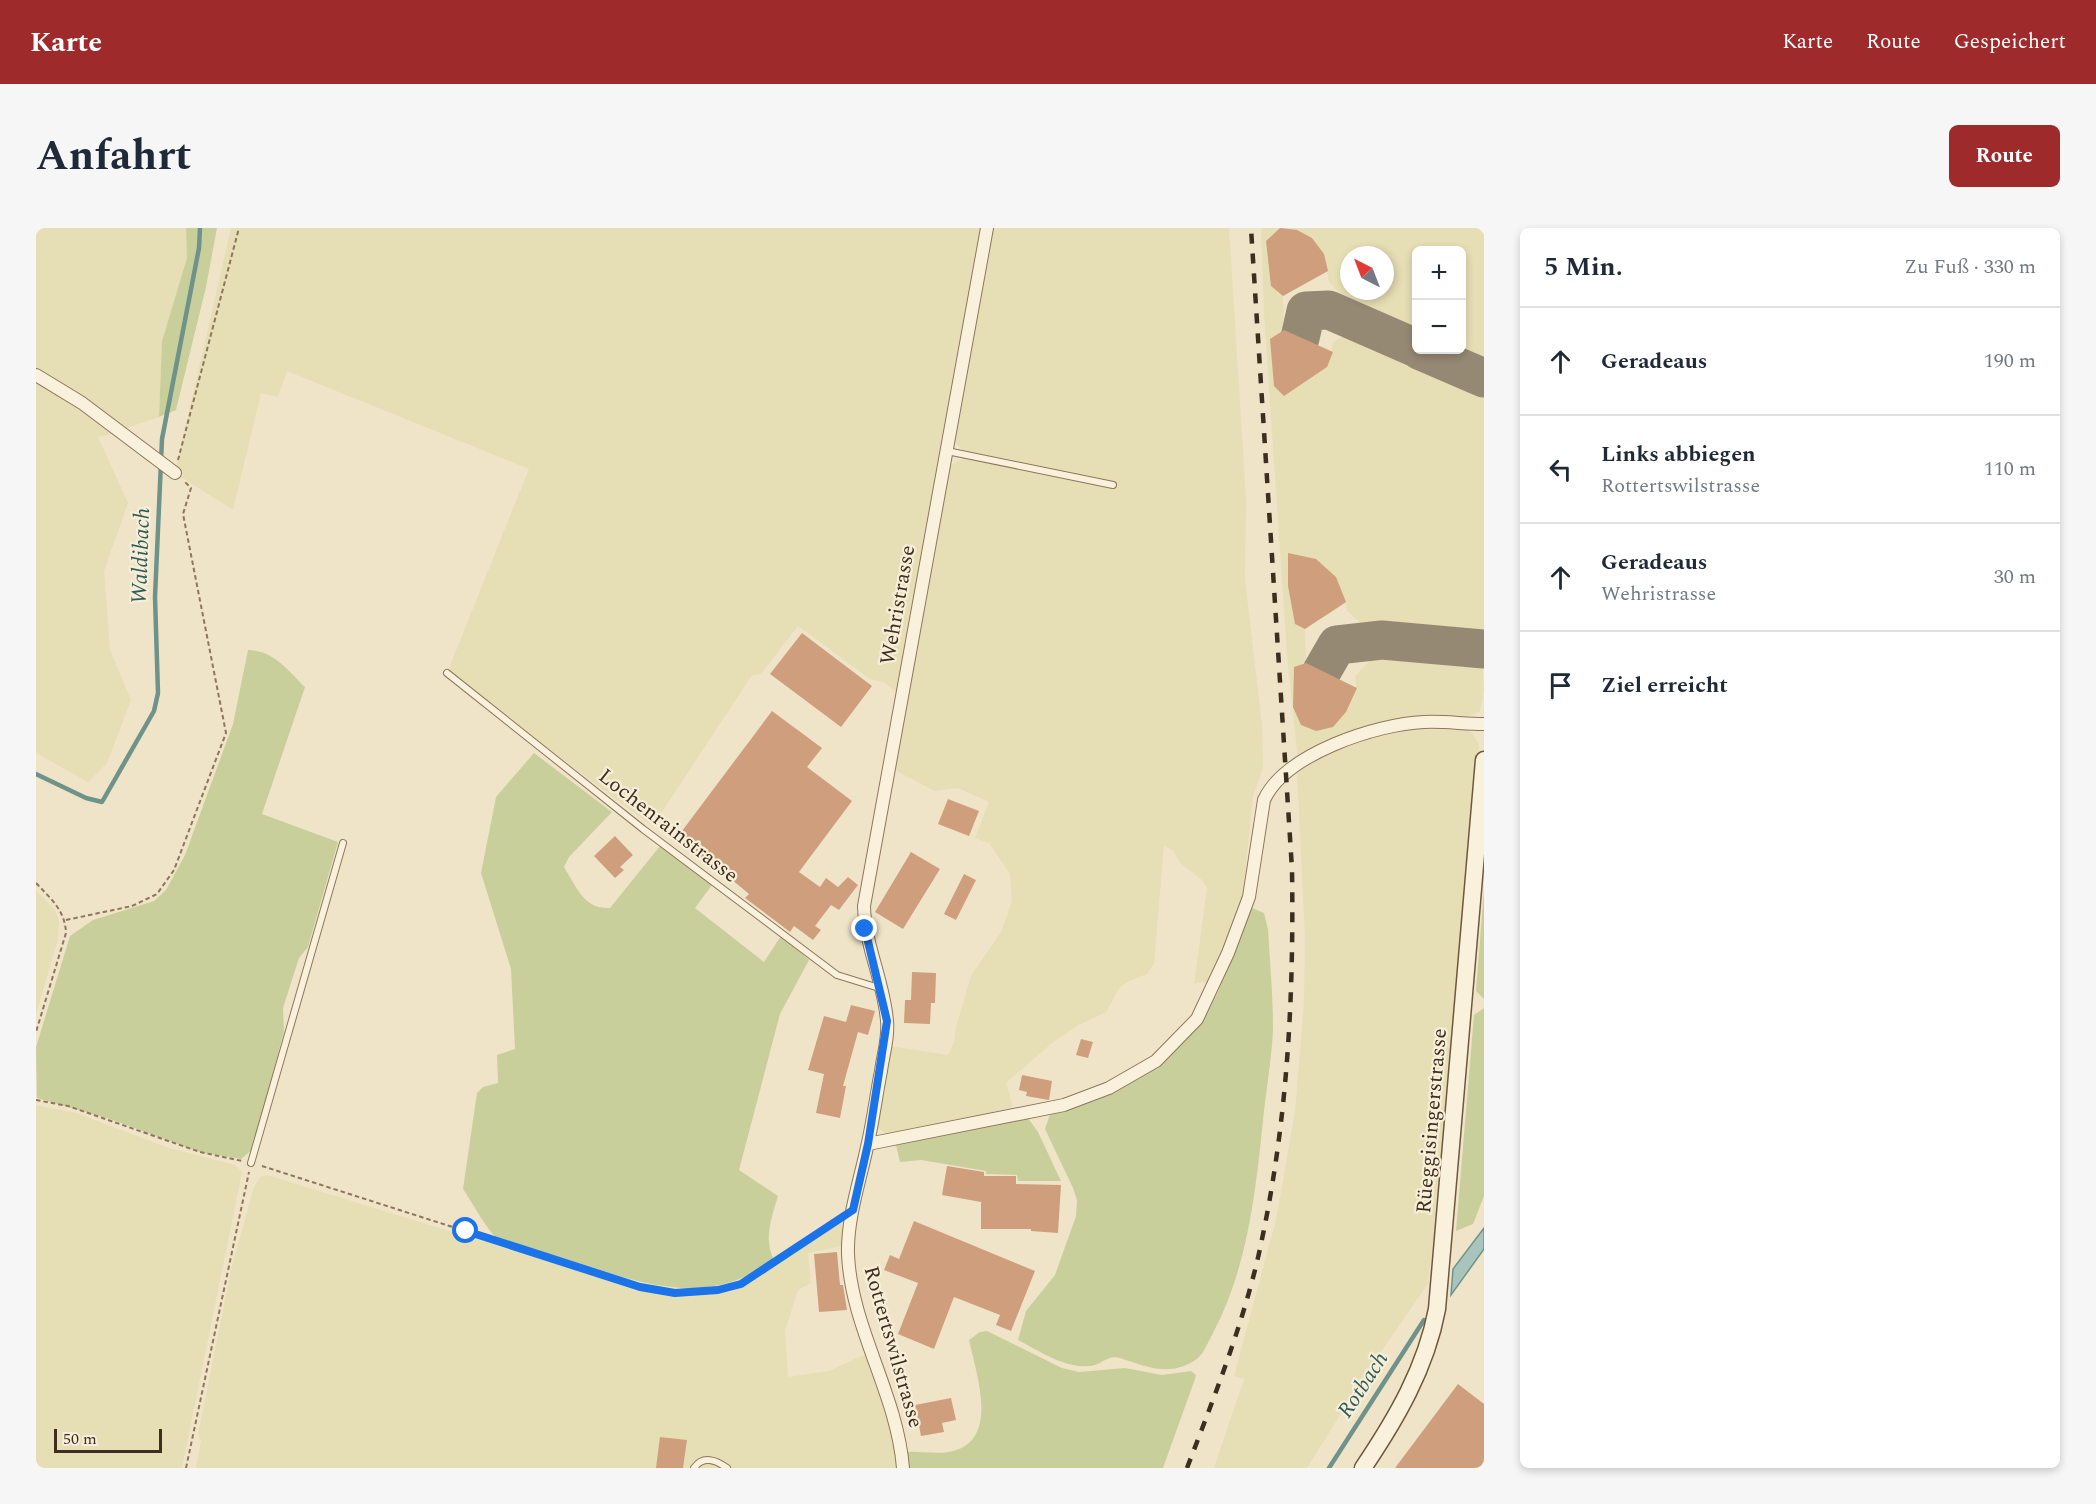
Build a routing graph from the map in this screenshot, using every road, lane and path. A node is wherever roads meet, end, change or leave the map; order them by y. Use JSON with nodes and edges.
{"nodes":[{"id":1,"x":239,"y":228,"type":"edge"},
{"id":2,"x":987,"y":228,"type":"edge"},
{"id":3,"x":36,"y":375,"type":"edge"},
{"id":4,"x":946,"y":451,"type":"junction"},
{"id":5,"x":175,"y":473,"type":"junction"},
{"id":6,"x":1113,"y":485,"type":"dead end"},
{"id":7,"x":447,"y":673,"type":"dead end"},
{"id":8,"x":1484,"y":724,"type":"edge"},
{"id":9,"x":1484,"y":760,"type":"edge"},
{"id":10,"x":343,"y":843,"type":"dead end"},
{"id":11,"x":36,"y":883,"type":"edge"},
{"id":12,"x":66,"y":920,"type":"junction"},
{"id":13,"x":879,"y":988,"type":"junction"},
{"id":14,"x":36,"y":1032,"type":"edge"},
{"id":15,"x":36,"y":1100,"type":"edge"},
{"id":16,"x":868,"y":1144,"type":"junction"},
{"id":17,"x":251,"y":1163,"type":"junction"},
{"id":18,"x":853,"y":1210,"type":"junction"},
{"id":19,"x":186,"y":1468,"type":"edge"},
{"id":20,"x":694,"y":1468,"type":"edge"},
{"id":21,"x":728,"y":1468,"type":"edge"},
{"id":22,"x":903,"y":1468,"type":"edge"},
{"id":23,"x":1363,"y":1468,"type":"edge"}],
"edges":[{"from":1,"to":5,"type":"path"},
{"from":2,"to":4,"type":"street","name":"Wehristrasse"},
{"from":3,"to":5,"type":"street"},
{"from":4,"to":6,"type":"lane"},
{"from":4,"to":13,"type":"street","name":"Wehristrasse"},
{"from":5,"to":12,"type":"path"},
{"from":7,"to":13,"type":"lane","name":"Lochenrainstrasse"},
{"from":8,"to":16,"type":"street"},
{"from":9,"to":23,"type":"main road","name":"Rüeggisingerstrasse"},
{"from":10,"to":17,"type":"lane"},
{"from":11,"to":12,"type":"path"},
{"from":12,"to":14,"type":"path"},
{"from":13,"to":16,"type":"street","name":"Rottertswilstrasse"},
{"from":15,"to":17,"type":"path"},
{"from":16,"to":18,"type":"street","name":"Rottertswilstrasse"},
{"from":17,"to":18,"type":"path"},
{"from":17,"to":19,"type":"path"},
{"from":18,"to":22,"type":"street","name":"Rottertswilstrasse"},
{"from":20,"to":21,"type":"lane"}]}
